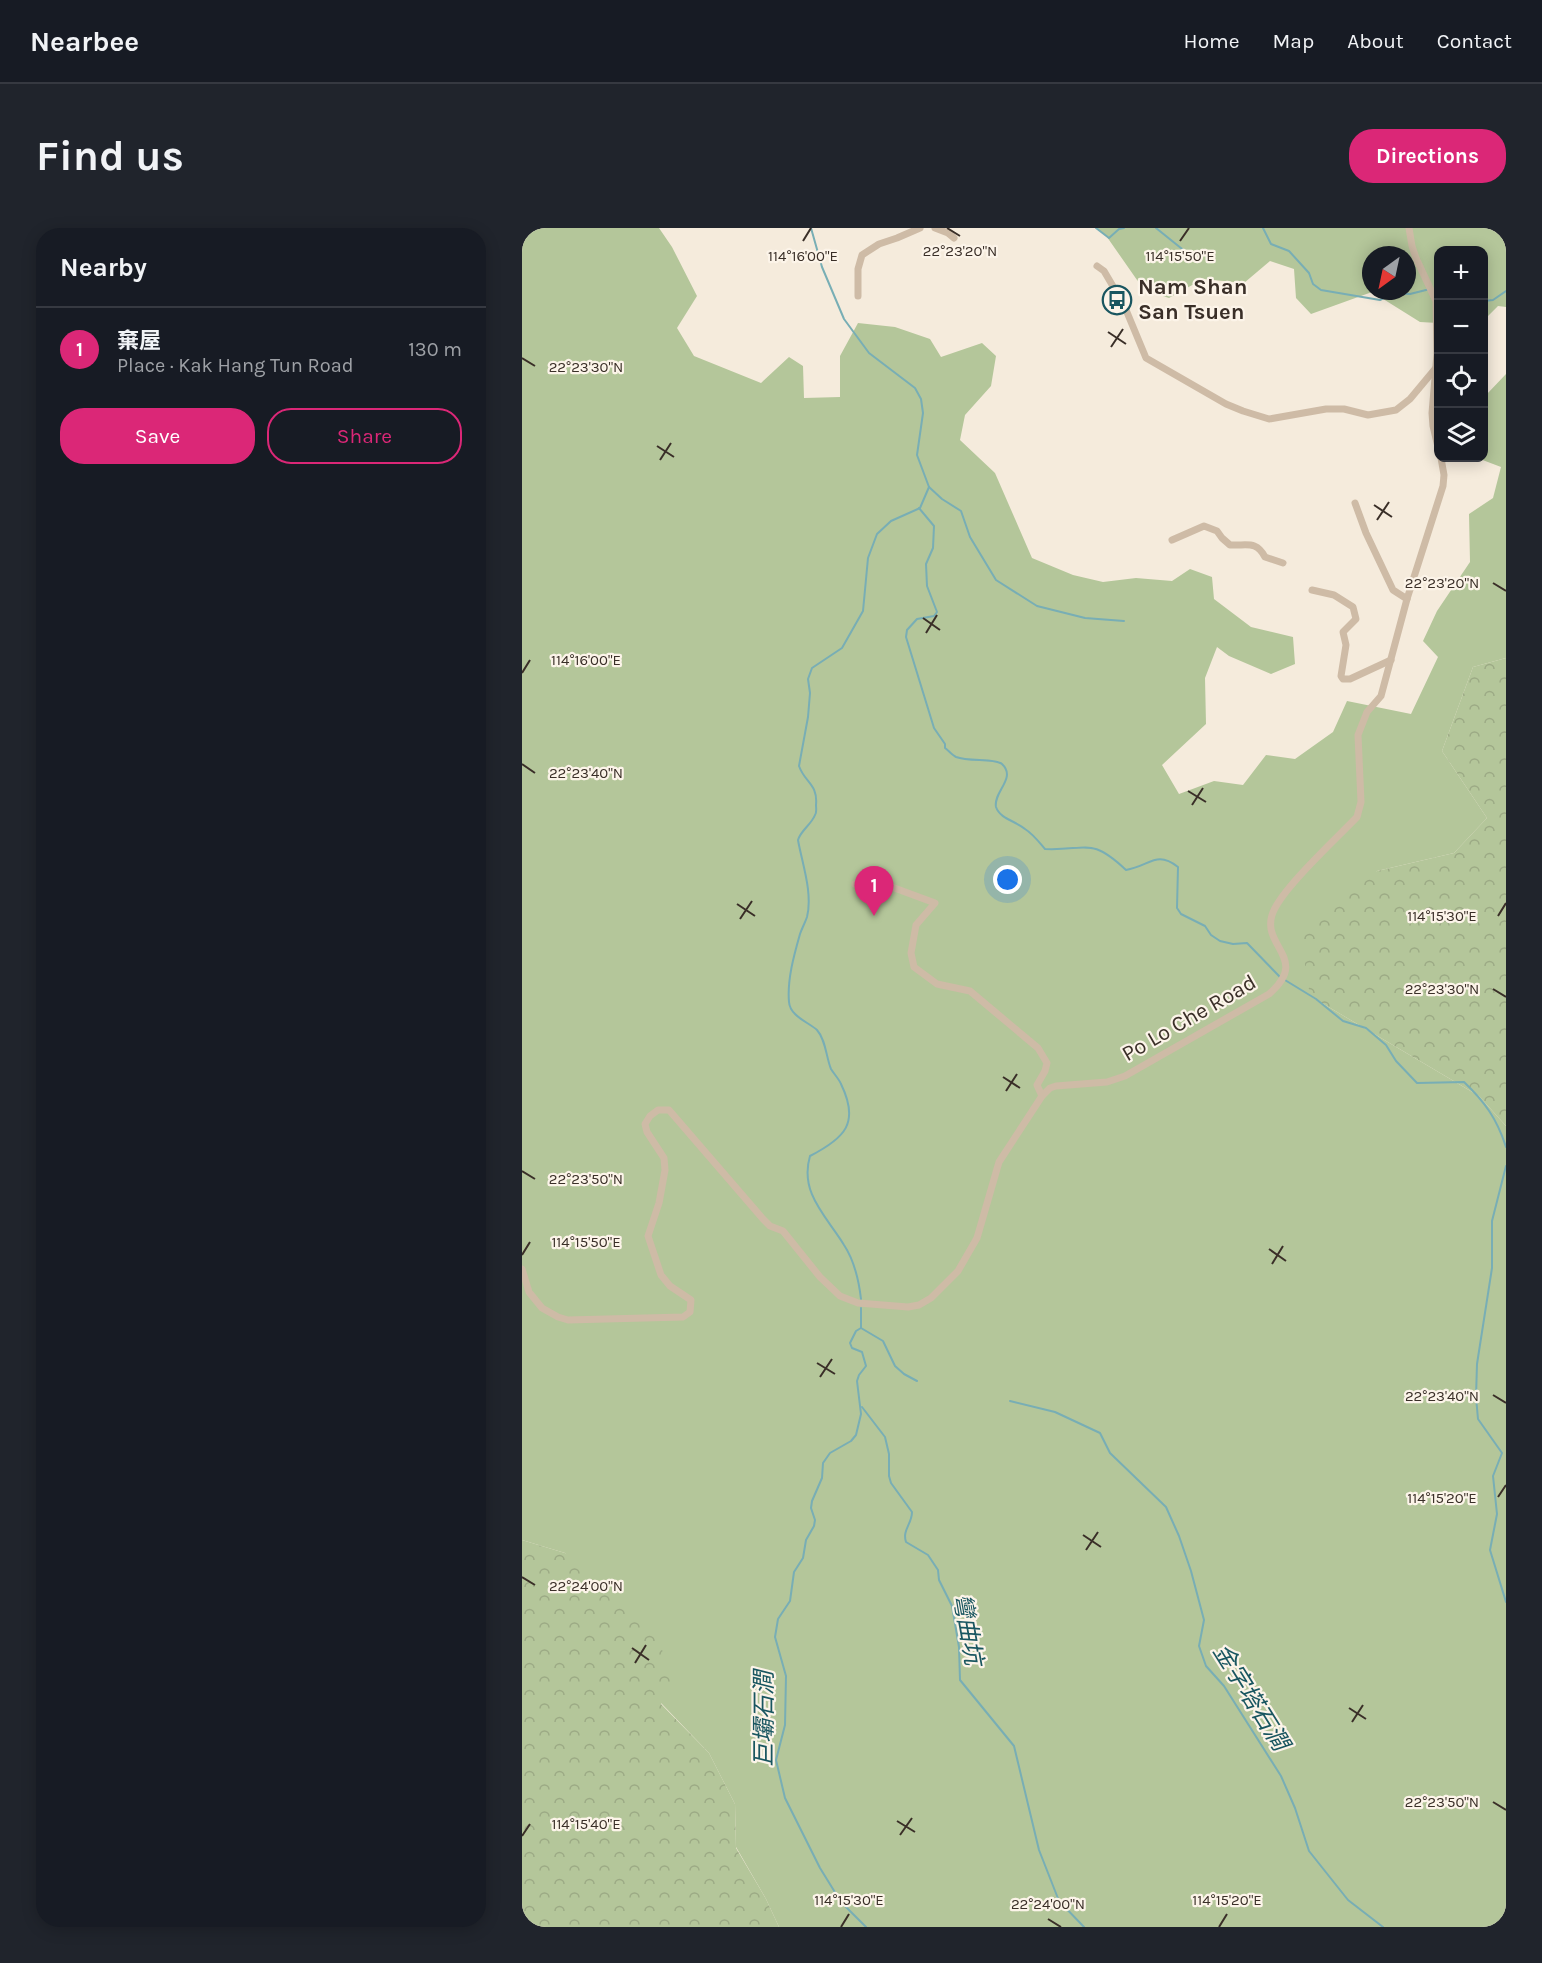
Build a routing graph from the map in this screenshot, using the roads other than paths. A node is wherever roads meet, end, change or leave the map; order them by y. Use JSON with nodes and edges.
{"nodes":[{"id":1,"x":920,"y":228,"type":"edge"},
{"id":2,"x":935,"y":228,"type":"edge"},
{"id":3,"x":1409,"y":228,"type":"edge"},
{"id":4,"x":954,"y":238,"type":"dead end"},
{"id":5,"x":1097,"y":266,"type":"dead end"},
{"id":6,"x":858,"y":296,"type":"dead end"},
{"id":7,"x":1437,"y":354,"type":"edge"},
{"id":8,"x":1434,"y":371,"type":"edge"},
{"id":9,"x":1434,"y":403,"type":"edge"},
{"id":10,"x":1434,"y":425,"type":"edge"},
{"id":11,"x":1442,"y":462,"type":"edge"},
{"id":12,"x":1355,"y":503,"type":"dead end"},
{"id":13,"x":1172,"y":540,"type":"dead end"},
{"id":14,"x":1283,"y":563,"type":"dead end"},
{"id":15,"x":1312,"y":590,"type":"dead end"},
{"id":16,"x":1407,"y":598,"type":"junction"},
{"id":17,"x":1391,"y":660,"type":"junction"},
{"id":18,"x":855,"y":884,"type":"dead end"},
{"id":19,"x":1042,"y":1096,"type":"junction"},
{"id":20,"x":522,"y":1269,"type":"edge"}],
"edges":[{"from":1,"to":6,"type":"street"},
{"from":2,"to":4,"type":"street"},
{"from":3,"to":7,"type":"street"},
{"from":5,"to":8,"type":"street"},
{"from":9,"to":10,"type":"street"},
{"from":11,"to":16,"type":"street","name":"Po Lo Che Road"},
{"from":12,"to":16,"type":"street"},
{"from":13,"to":14,"type":"street"},
{"from":15,"to":17,"type":"street"},
{"from":16,"to":17,"type":"street","name":"Po Lo Che Road"},
{"from":17,"to":19,"type":"street","name":"Po Lo Che Road"},
{"from":18,"to":19,"type":"street"},
{"from":19,"to":20,"type":"street"}]}
